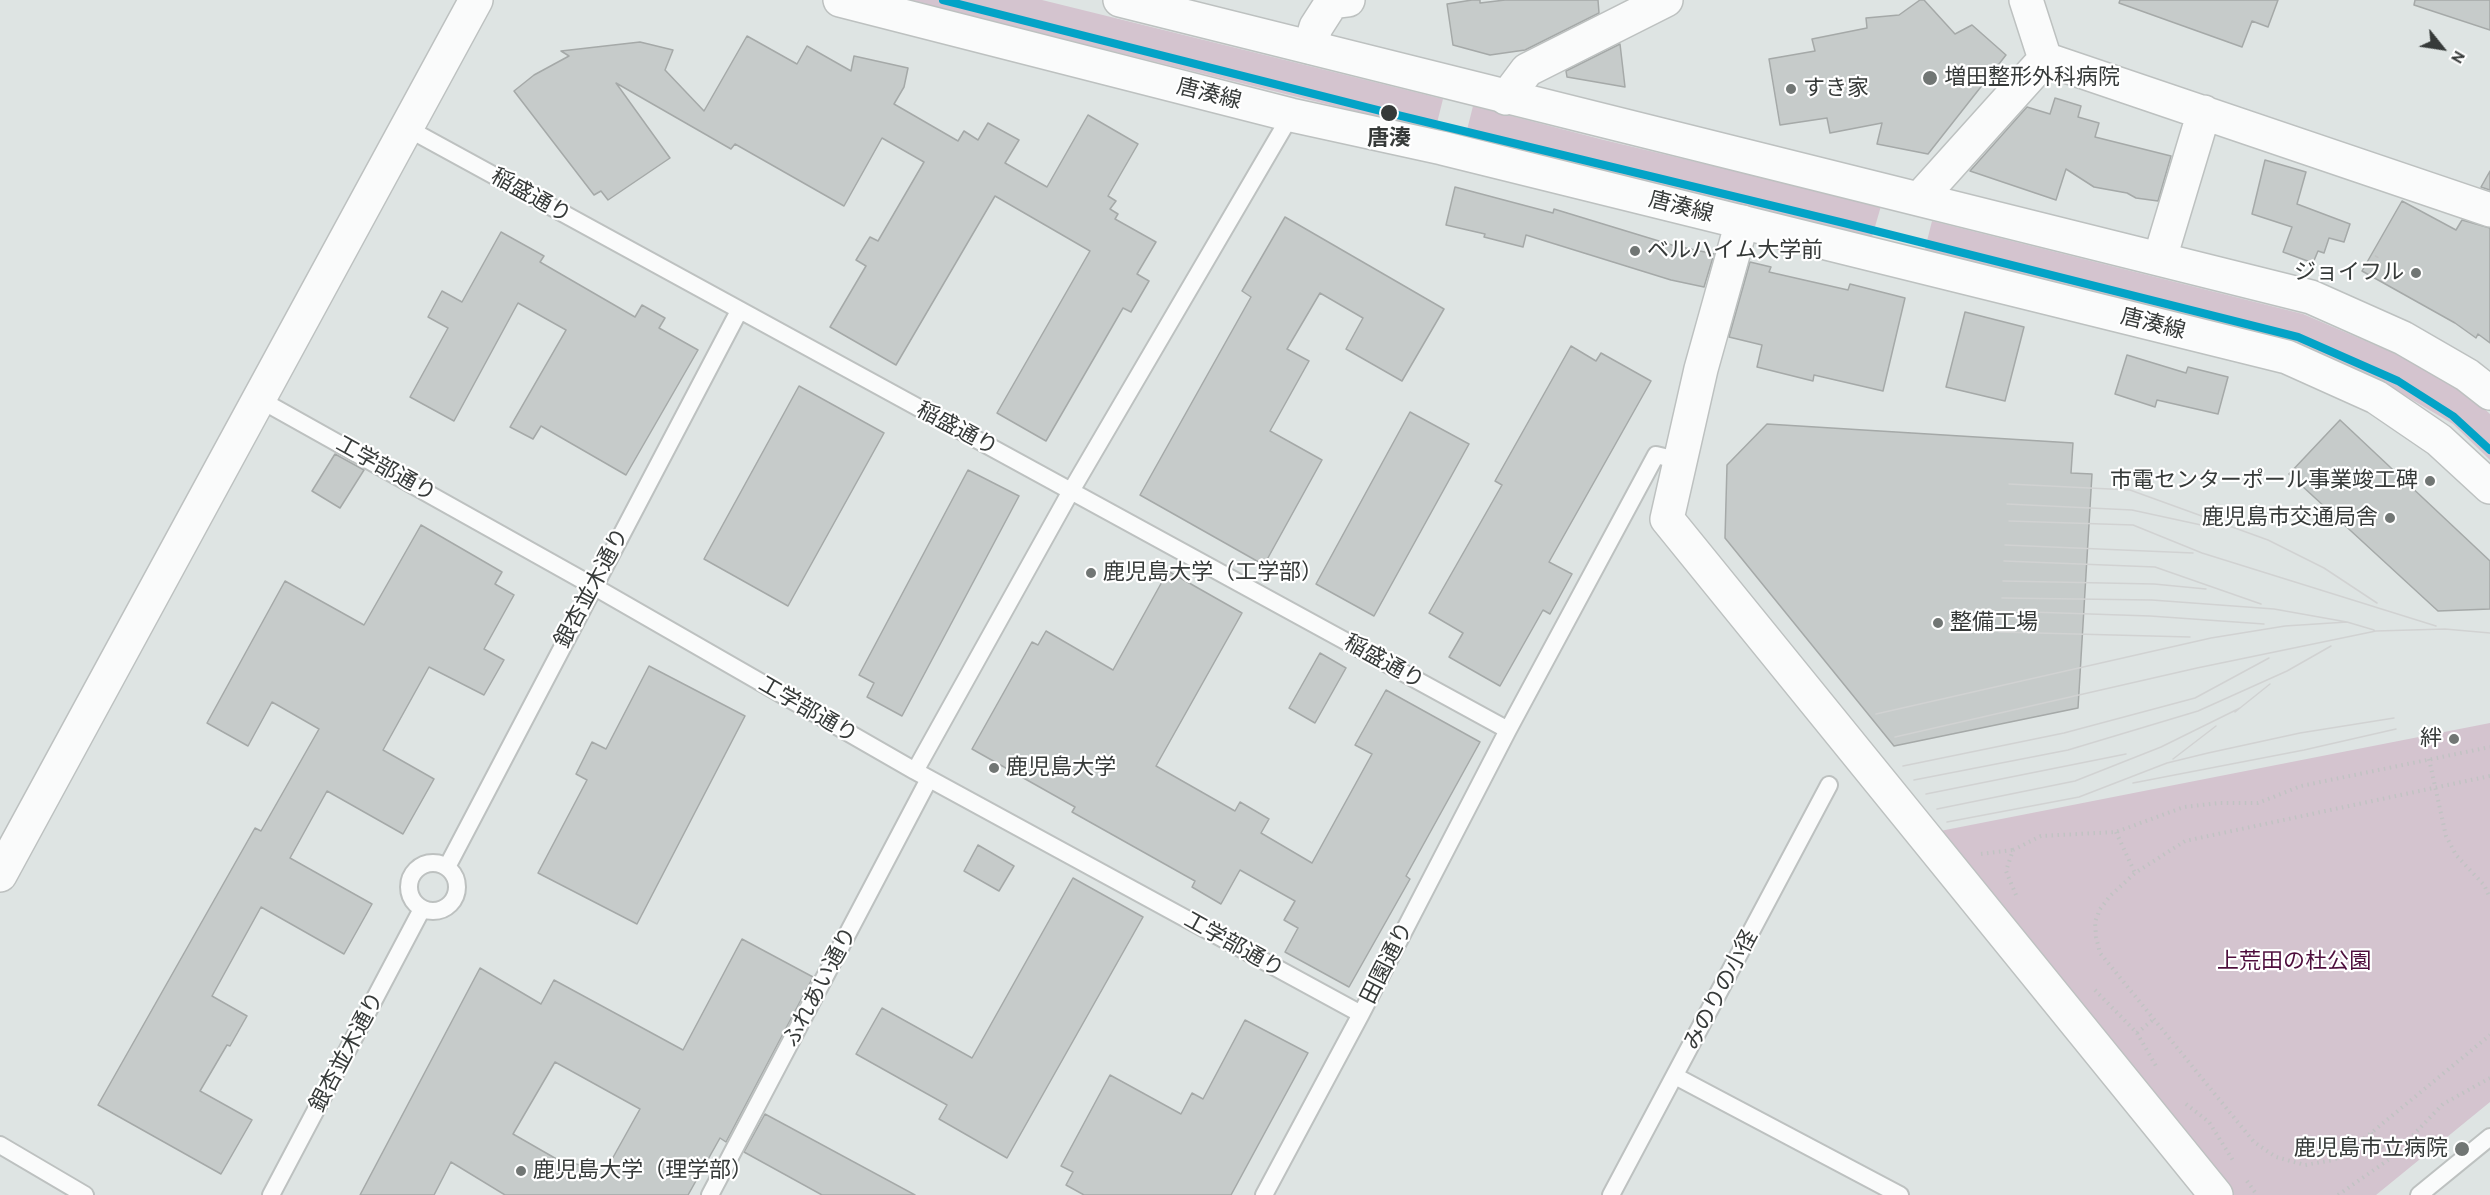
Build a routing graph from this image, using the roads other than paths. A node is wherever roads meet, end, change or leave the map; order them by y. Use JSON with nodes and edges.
{"nodes":[{"id":1,"x":476,"y":0,"type":"edge"},
{"id":2,"x":840,"y":0,"type":"edge"},
{"id":3,"x":1120,"y":0,"type":"edge"},
{"id":4,"x":1348,"y":0,"type":"edge"},
{"id":5,"x":1666,"y":0,"type":"edge"},
{"id":6,"x":2026,"y":0,"type":"edge"},
{"id":7,"x":1311,"y":47,"type":"junction"},
{"id":8,"x":2045,"y":59,"type":"junction"},
{"id":9,"x":1506,"y":98,"type":"junction"},
{"id":10,"x":2204,"y":112,"type":"junction"},
{"id":11,"x":1291,"y":115,"type":"junction"},
{"id":12,"x":407,"y":128,"type":"junction"},
{"id":13,"x":1920,"y":198,"type":"junction"},
{"id":14,"x":2490,"y":210,"type":"edge"},
{"id":15,"x":1742,"y":222,"type":"junction"},
{"id":16,"x":2160,"y":258,"type":"junction"},
{"id":17,"x":739,"y":311,"type":"junction"},
{"id":18,"x":2490,"y":393,"type":"edge"},
{"id":19,"x":259,"y":399,"type":"junction"},
{"id":20,"x":1681,"y":461,"type":"junction"},
{"id":21,"x":2490,"y":487,"type":"edge"},
{"id":22,"x":1071,"y":491,"type":"junction"},
{"id":23,"x":593,"y":586,"type":"junction"},
{"id":24,"x":1508,"y":730,"type":"junction"},
{"id":25,"x":922,"y":775,"type":"junction"},
{"id":26,"x":1829,"y":785,"type":"dead end"},
{"id":27,"x":447,"y":867,"type":"junction"},
{"id":28,"x":0,"y":875,"type":"edge"},
{"id":29,"x":422,"y":909,"type":"junction"},
{"id":30,"x":1361,"y":1014,"type":"junction"},
{"id":31,"x":1675,"y":1076,"type":"junction"},
{"id":32,"x":2490,"y":1137,"type":"edge"},
{"id":33,"x":0,"y":1146,"type":"edge"},
{"id":34,"x":86,"y":1195,"type":"edge"},
{"id":35,"x":271,"y":1195,"type":"edge"},
{"id":36,"x":710,"y":1195,"type":"edge"},
{"id":37,"x":1264,"y":1195,"type":"edge"},
{"id":38,"x":1611,"y":1195,"type":"edge"},
{"id":39,"x":1900,"y":1195,"type":"edge"},
{"id":40,"x":2216,"y":1195,"type":"edge"},
{"id":41,"x":2420,"y":1195,"type":"edge"}],
"edges":[{"from":1,"to":12,"type":"street"},
{"from":2,"to":11,"type":"street","name":"唐湊線"},
{"from":3,"to":7,"type":"street"},
{"from":4,"to":7,"type":"street"},
{"from":5,"to":9,"type":"street"},
{"from":6,"to":8,"type":"street"},
{"from":7,"to":9,"type":"street"},
{"from":8,"to":10,"type":"street"},
{"from":8,"to":13,"type":"street"},
{"from":9,"to":13,"type":"street"},
{"from":10,"to":14,"type":"street"},
{"from":10,"to":16,"type":"street"},
{"from":11,"to":15,"type":"street","name":"唐湊線"},
{"from":11,"to":22,"type":"lane","name":"ふれあい通り"},
{"from":12,"to":17,"type":"lane","name":"稲盛通り"},
{"from":12,"to":19,"type":"street"},
{"from":13,"to":16,"type":"street"},
{"from":15,"to":20,"type":"street"},
{"from":15,"to":21,"type":"street","name":"唐湊線"},
{"from":16,"to":18,"type":"street"},
{"from":17,"to":22,"type":"lane","name":"稲盛通り"},
{"from":17,"to":23,"type":"lane","name":"銀杏並木通り"},
{"from":19,"to":23,"type":"lane","name":"工学部通り"},
{"from":19,"to":28,"type":"street"},
{"from":20,"to":24,"type":"lane","name":"田園通り"},
{"from":20,"to":40,"type":"street"},
{"from":22,"to":24,"type":"lane","name":"稲盛通り"},
{"from":22,"to":25,"type":"lane","name":"ふれあい通り"},
{"from":23,"to":25,"type":"lane","name":"工学部通り"},
{"from":23,"to":27,"type":"lane","name":"銀杏並木通り"},
{"from":24,"to":30,"type":"lane","name":"田園通り"},
{"from":25,"to":30,"type":"lane","name":"工学部通り"},
{"from":25,"to":36,"type":"lane","name":"ふれあい通り"},
{"from":26,"to":31,"type":"lane","name":"みのりの小径"},
{"from":27,"to":29,"type":"lane"},
{"from":27,"to":29,"type":"lane"},
{"from":29,"to":35,"type":"lane","name":"銀杏並木通り"},
{"from":30,"to":37,"type":"lane","name":"田園通り"},
{"from":31,"to":38,"type":"lane","name":"みのりの小径"},
{"from":31,"to":39,"type":"lane"},
{"from":32,"to":41,"type":"lane"},
{"from":33,"to":34,"type":"lane"}]}
